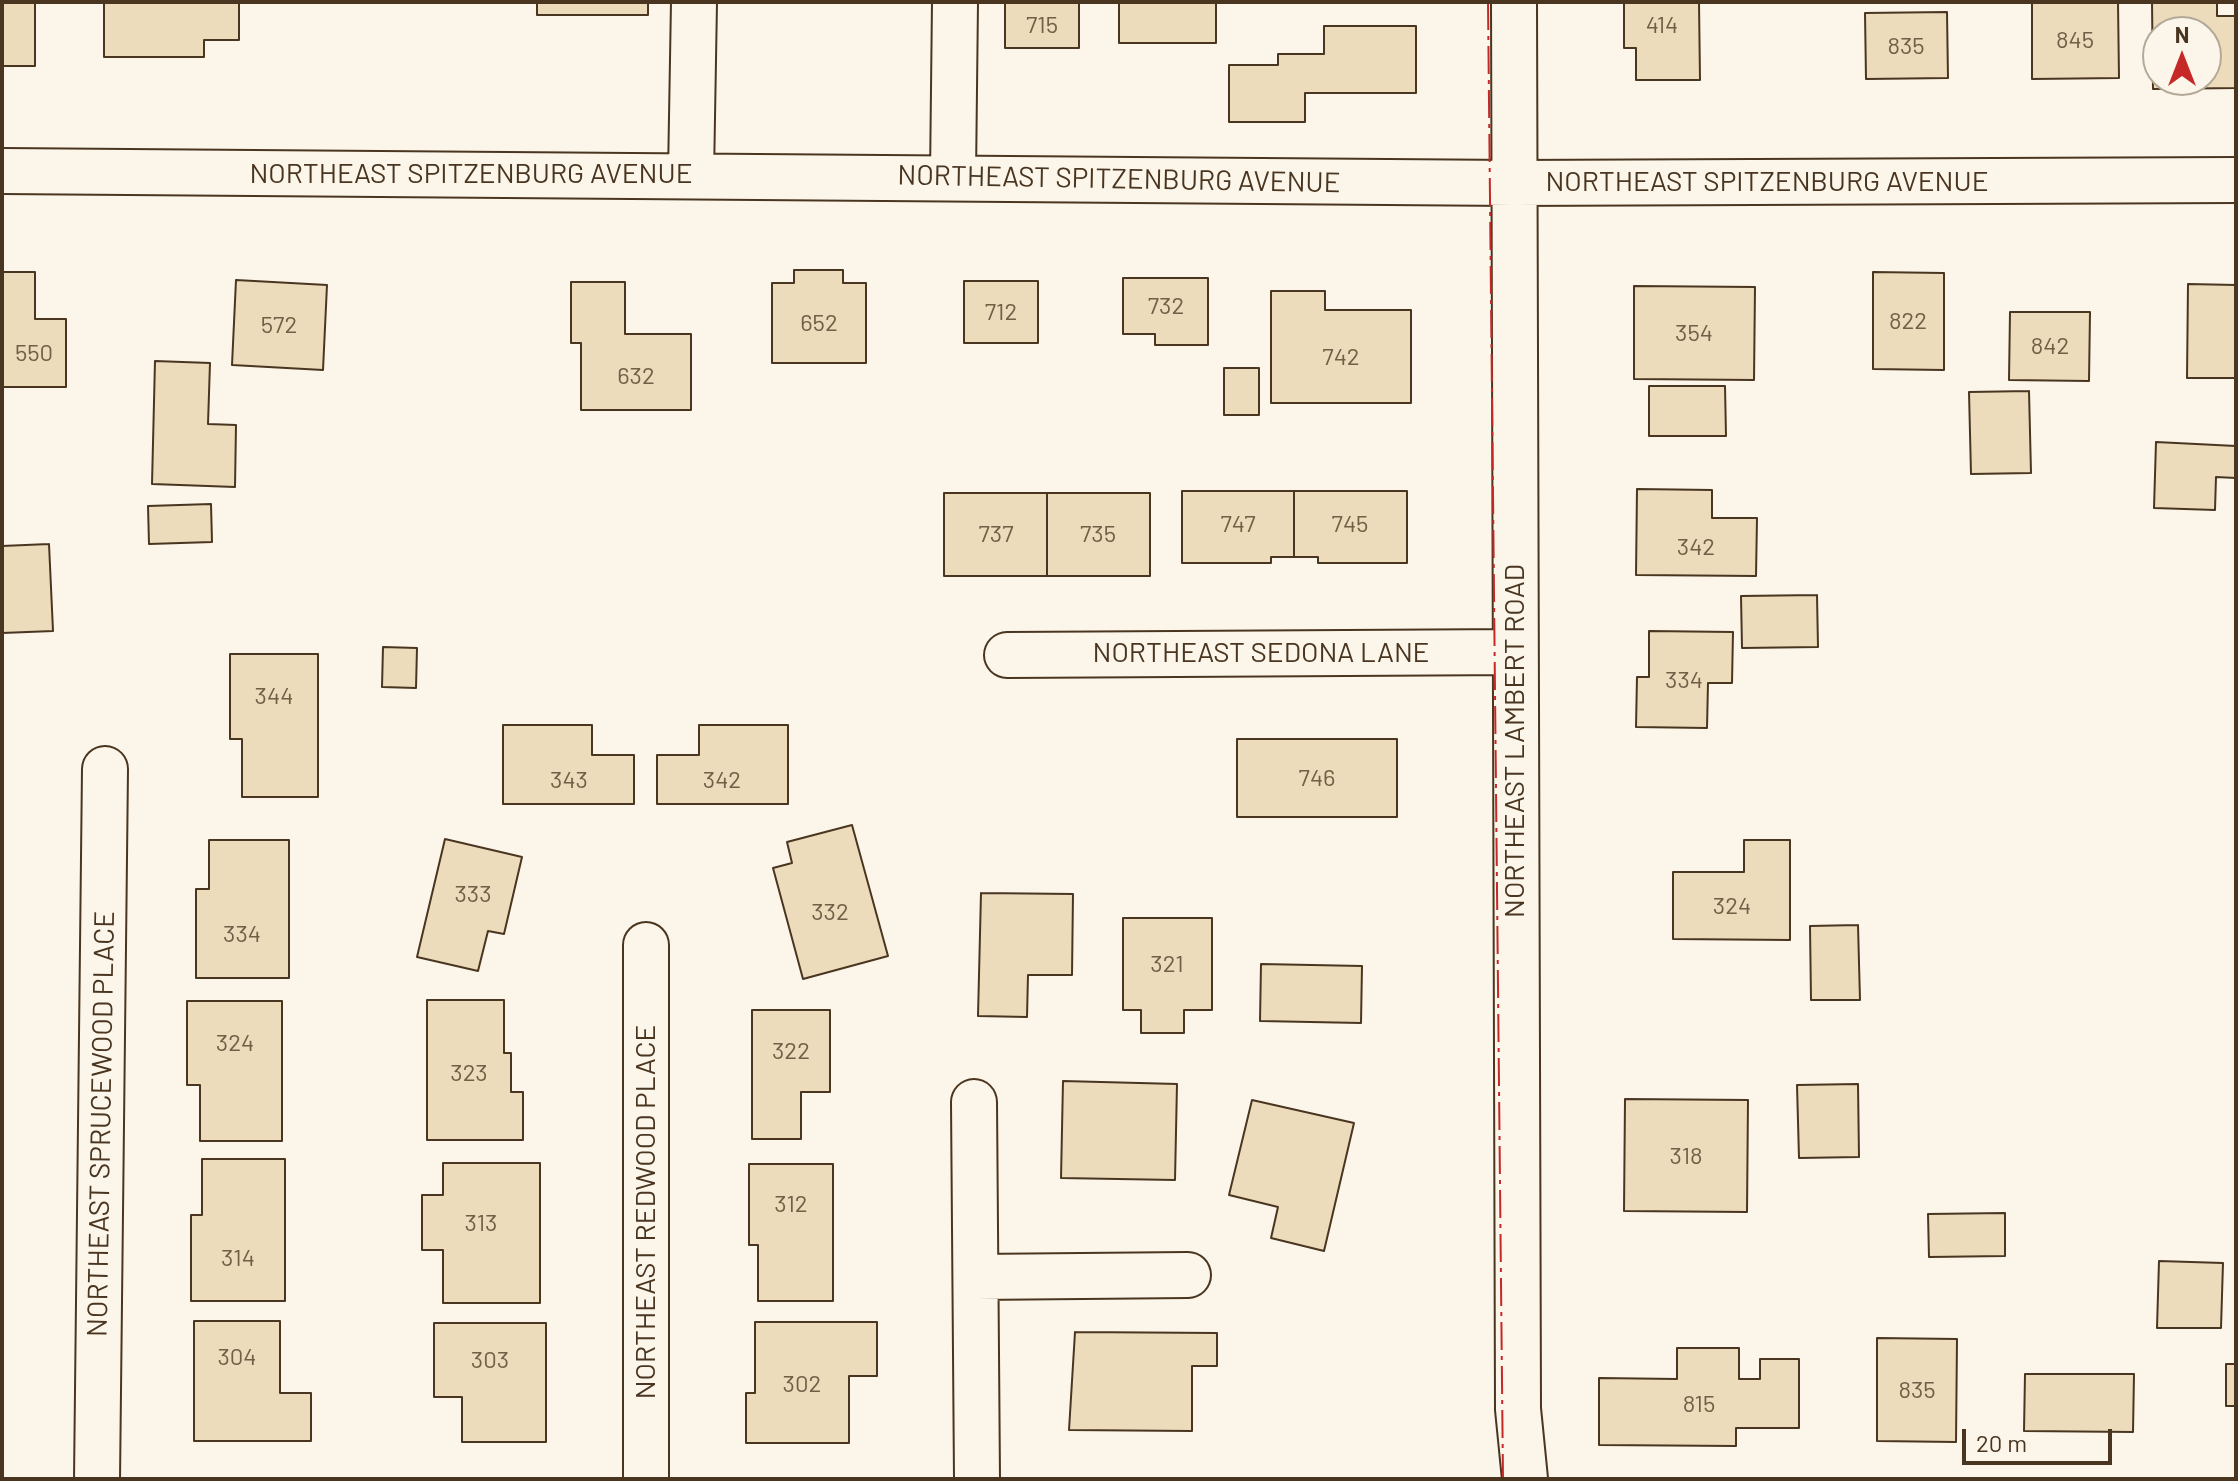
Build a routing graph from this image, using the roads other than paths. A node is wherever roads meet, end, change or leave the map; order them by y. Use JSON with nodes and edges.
{"nodes":[{"id":1,"x":694,"y":2,"type":"edge"},
{"id":2,"x":955,"y":2,"type":"edge"},
{"id":3,"x":1514,"y":2,"type":"edge"},
{"id":4,"x":2,"y":171,"type":"edge"},
{"id":5,"x":691,"y":175,"type":"junction"},
{"id":6,"x":953,"y":176,"type":"junction"},
{"id":7,"x":2236,"y":180,"type":"edge"},
{"id":8,"x":1513,"y":183,"type":"junction"},
{"id":9,"x":1515,"y":652,"type":"junction"},
{"id":10,"x":1007,"y":655,"type":"dead end"},
{"id":11,"x":105,"y":769,"type":"dead end"},
{"id":12,"x":646,"y":945,"type":"dead end"},
{"id":13,"x":974,"y":1102,"type":"dead end"},
{"id":14,"x":1188,"y":1275,"type":"dead end"},
{"id":15,"x":976,"y":1277,"type":"junction"},
{"id":16,"x":97,"y":1479,"type":"edge"},
{"id":17,"x":646,"y":1479,"type":"edge"},
{"id":18,"x":977,"y":1479,"type":"edge"},
{"id":19,"x":1525,"y":1479,"type":"edge"}],
"edges":[{"from":1,"to":5,"type":"street"},
{"from":2,"to":6,"type":"street"},
{"from":3,"to":8,"type":"street","name":"NORTHEAST LAMBERT ROAD"},
{"from":4,"to":5,"type":"street","name":"NORTHEAST SPITZENBURG AVENUE"},
{"from":5,"to":6,"type":"street","name":"NORTHEAST SPITZENBURG AVENUE"},
{"from":6,"to":8,"type":"street","name":"NORTHEAST SPITZENBURG AVENUE"},
{"from":7,"to":8,"type":"street","name":"NORTHEAST SPITZENBURG AVENUE"},
{"from":8,"to":9,"type":"street","name":"NORTHEAST LAMBERT ROAD"},
{"from":9,"to":10,"type":"street","name":"NORTHEAST SEDONA LANE"},
{"from":9,"to":19,"type":"street","name":"NORTHEAST LAMBERT ROAD"},
{"from":11,"to":16,"type":"street","name":"NORTHEAST SPRUCEWOOD PLACE"},
{"from":12,"to":17,"type":"street","name":"NORTHEAST REDWOOD PLACE"},
{"from":13,"to":15,"type":"street"},
{"from":14,"to":15,"type":"street"},
{"from":15,"to":18,"type":"street"}]}
